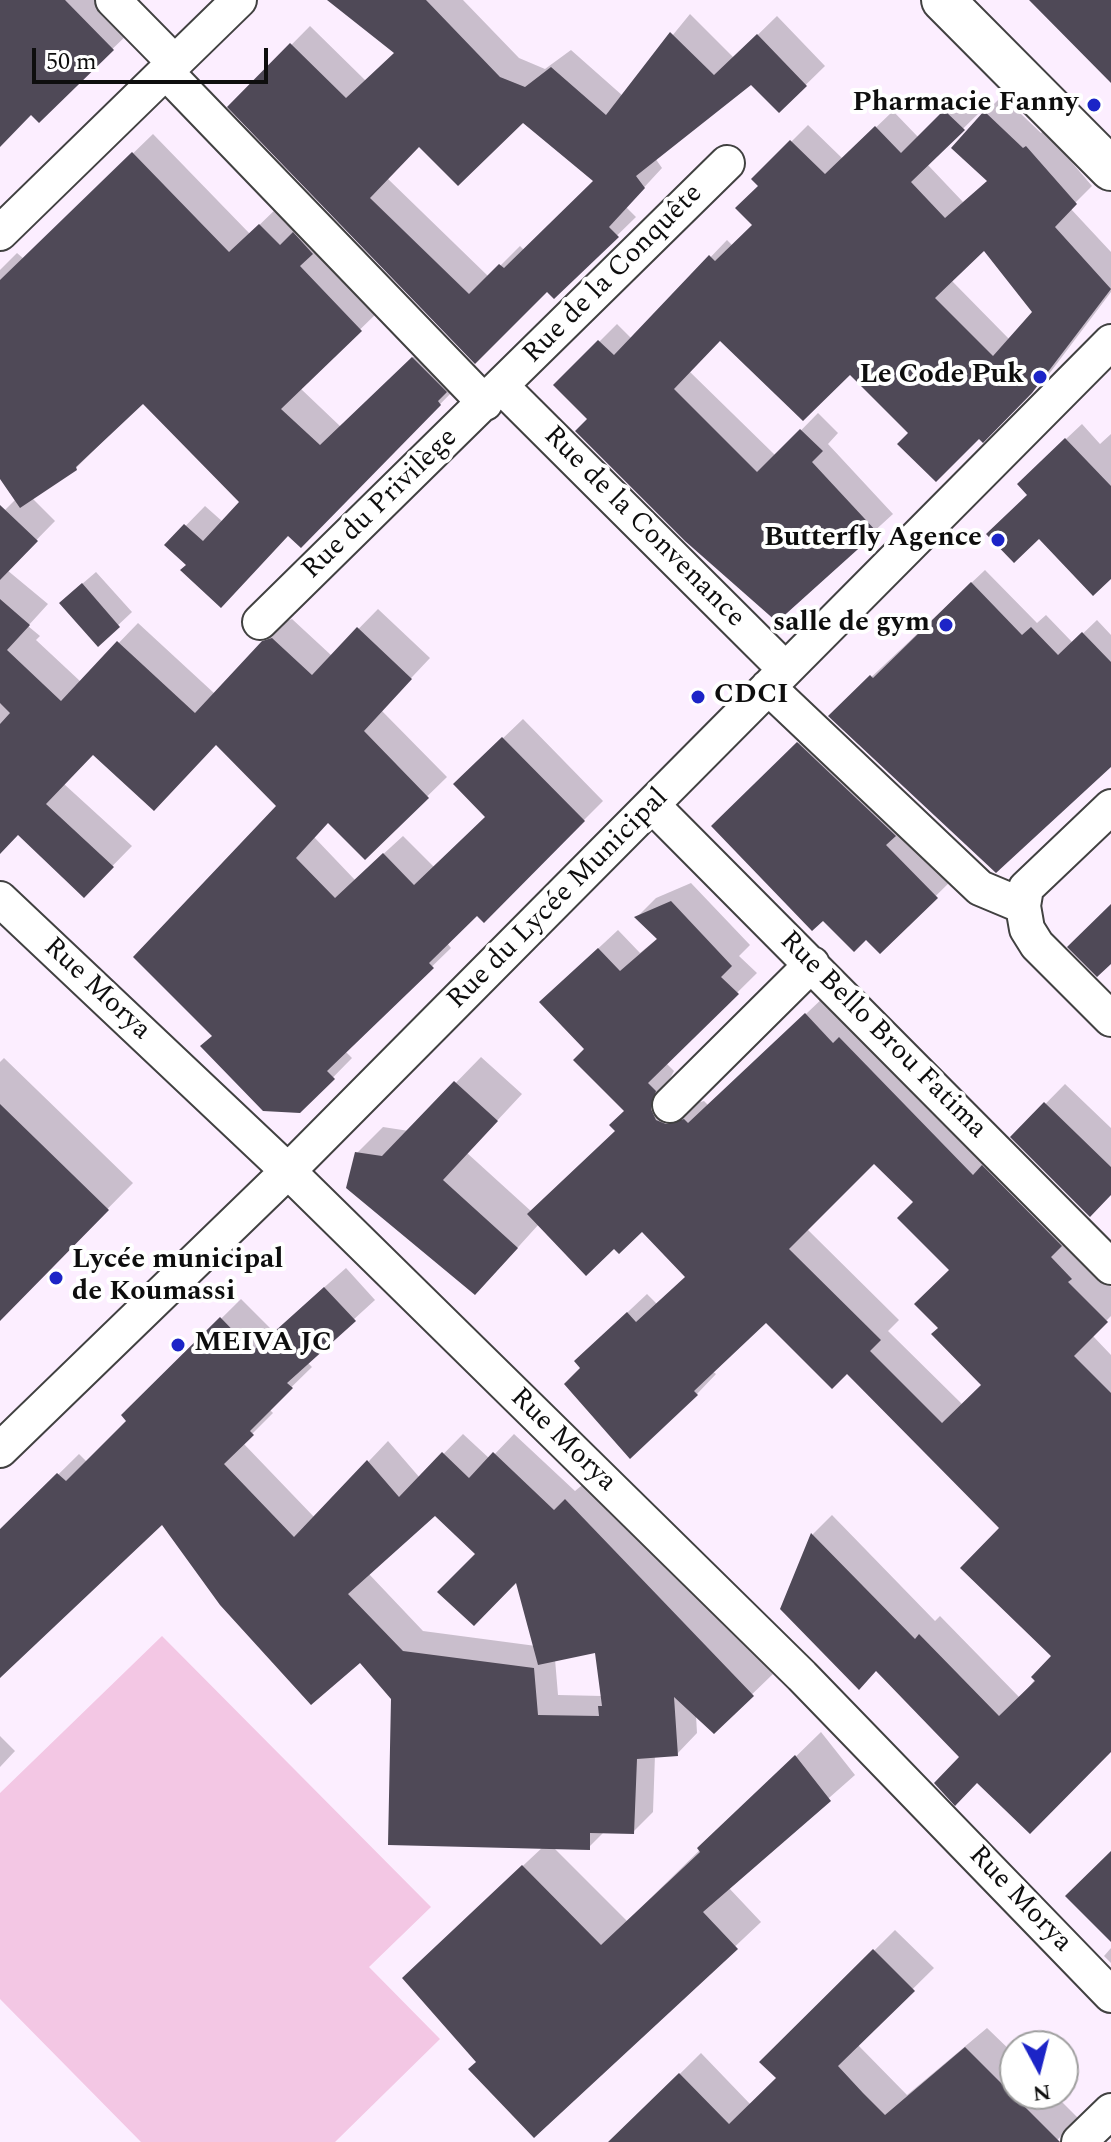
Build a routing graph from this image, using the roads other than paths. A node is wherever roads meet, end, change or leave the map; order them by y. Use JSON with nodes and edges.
{"nodes":[{"id":1,"x":113,"y":0,"type":"edge"},
{"id":2,"x":239,"y":0,"type":"edge"},
{"id":3,"x":943,"y":0,"type":"edge"},
{"id":4,"x":170,"y":67,"type":"junction"},
{"id":5,"x":727,"y":163,"type":"dead end"},
{"id":6,"x":1111,"y":169,"type":"edge"},
{"id":7,"x":0,"y":233,"type":"edge"},
{"id":8,"x":1111,"y":342,"type":"edge"},
{"id":9,"x":493,"y":395,"type":"junction"},
{"id":10,"x":260,"y":622,"type":"dead end"},
{"id":11,"x":776,"y":678,"type":"junction"},
{"id":12,"x":653,"y":806,"type":"junction"},
{"id":13,"x":1111,"y":807,"type":"edge"},
{"id":14,"x":0,"y":899,"type":"edge"},
{"id":15,"x":1023,"y":906,"type":"junction"},
{"id":16,"x":812,"y":964,"type":"junction"},
{"id":17,"x":1111,"y":1019,"type":"edge"},
{"id":18,"x":670,"y":1105,"type":"dead end"},
{"id":19,"x":288,"y":1171,"type":"junction"},
{"id":20,"x":1111,"y":1267,"type":"edge"},
{"id":21,"x":0,"y":1450,"type":"edge"},
{"id":22,"x":1111,"y":1995,"type":"edge"},
{"id":23,"x":1111,"y":2111,"type":"edge"},
{"id":24,"x":1079,"y":2142,"type":"edge"}],
"edges":[{"from":1,"to":4,"type":"street","name":"Rue de la Convenance"},
{"from":2,"to":4,"type":"street"},
{"from":3,"to":6,"type":"street"},
{"from":4,"to":7,"type":"street"},
{"from":4,"to":9,"type":"street","name":"Rue de la Convenance"},
{"from":5,"to":9,"type":"street","name":"Rue de la Conquête"},
{"from":8,"to":11,"type":"street","name":"Rue du Lycée Municipal"},
{"from":9,"to":10,"type":"street","name":"Rue du Privilège"},
{"from":9,"to":11,"type":"street","name":"Rue de la Convenance"},
{"from":11,"to":12,"type":"street","name":"Rue du Lycée Municipal"},
{"from":11,"to":15,"type":"street","name":"Rue de la Convenance"},
{"from":12,"to":16,"type":"street","name":"Rue Bello Brou Fatima"},
{"from":12,"to":19,"type":"street","name":"Rue du Lycée Municipal"},
{"from":13,"to":15,"type":"street"},
{"from":14,"to":19,"type":"street","name":"Rue Morya"},
{"from":15,"to":17,"type":"street"},
{"from":16,"to":18,"type":"street"},
{"from":16,"to":20,"type":"street","name":"Rue Bello Brou Fatima"},
{"from":19,"to":21,"type":"street","name":"Rue du Lycée Municipal"},
{"from":19,"to":22,"type":"street","name":"Rue Morya"},
{"from":23,"to":24,"type":"street"}]}
